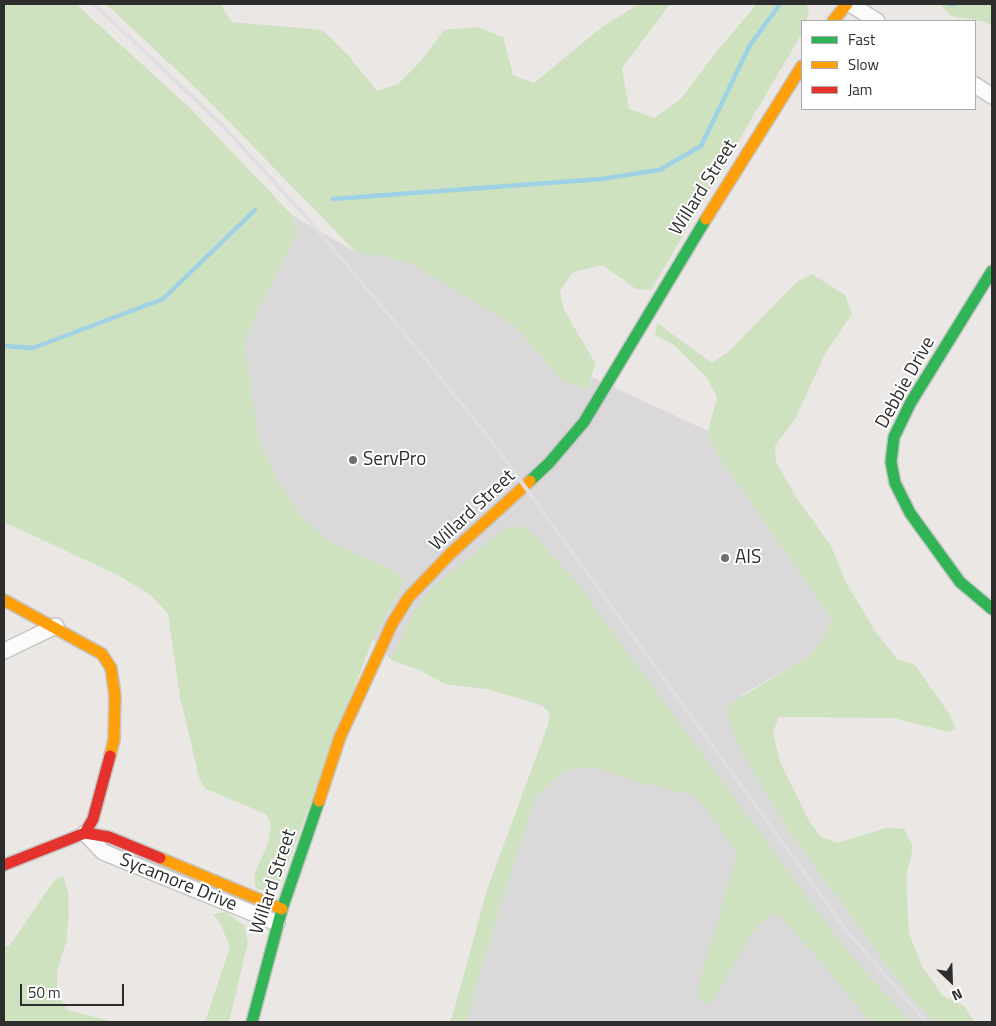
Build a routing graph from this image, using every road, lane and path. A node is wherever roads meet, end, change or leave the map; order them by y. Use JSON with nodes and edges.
{"nodes":[{"id":1,"x":849,"y":4,"type":"edge"},
{"id":2,"x":834,"y":20,"type":"edge"},
{"id":3,"x":875,"y":20,"type":"edge"},
{"id":4,"x":801,"y":68,"type":"edge"},
{"id":5,"x":976,"y":86,"type":"edge"},
{"id":6,"x":992,"y":96,"type":"edge"},
{"id":7,"x":992,"y":271,"type":"edge"},
{"id":8,"x":4,"y":600,"type":"edge"},
{"id":9,"x":992,"y":609,"type":"edge"},
{"id":10,"x":56,"y":626,"type":"junction"},
{"id":11,"x":4,"y":651,"type":"edge"},
{"id":12,"x":85,"y":833,"type":"junction"},
{"id":13,"x":4,"y":865,"type":"edge"},
{"id":14,"x":280,"y":916,"type":"junction"},
{"id":15,"x":252,"y":1022,"type":"edge"}],
"edges":[{"from":1,"to":2,"type":"street"},
{"from":1,"to":3,"type":"street"},
{"from":4,"to":14,"type":"street","name":"Willard Street"},
{"from":5,"to":6,"type":"street"},
{"from":7,"to":9,"type":"street","name":"Debbie Drive"},
{"from":8,"to":10,"type":"street"},
{"from":10,"to":11,"type":"street"},
{"from":10,"to":12,"type":"street"},
{"from":12,"to":13,"type":"street"},
{"from":12,"to":14,"type":"street","name":"Sycamore Drive"},
{"from":14,"to":15,"type":"street","name":"Willard Street"}]}
